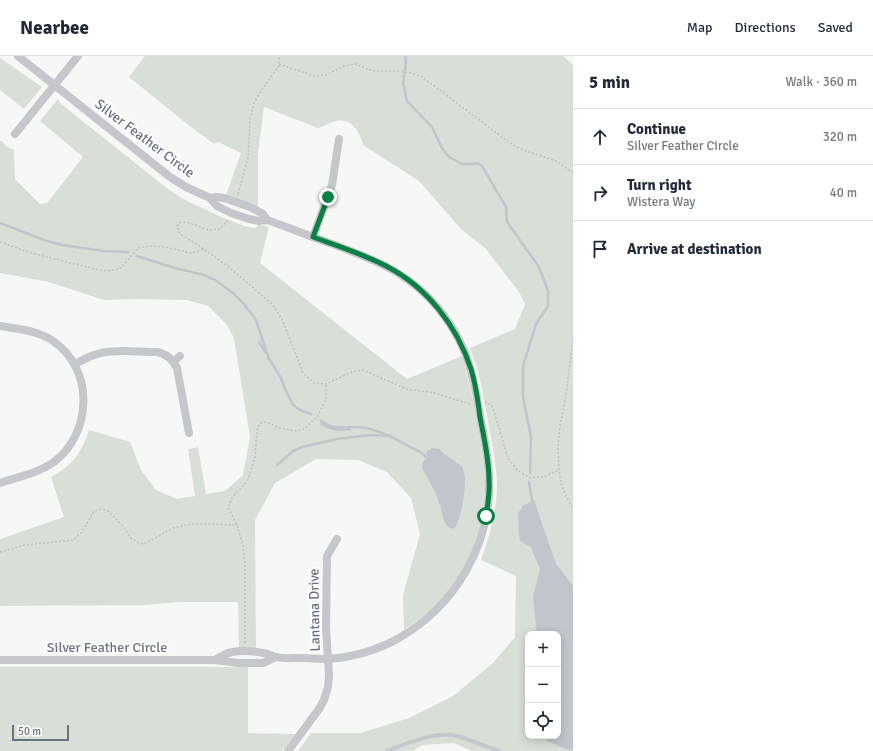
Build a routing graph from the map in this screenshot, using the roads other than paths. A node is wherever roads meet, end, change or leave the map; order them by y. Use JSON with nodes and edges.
{"nodes":[{"id":1,"x":18,"y":56,"type":"edge"},
{"id":2,"x":78,"y":56,"type":"edge"},
{"id":3,"x":55,"y":85,"type":"junction"},
{"id":4,"x":16,"y":134,"type":"dead end"},
{"id":5,"x":339,"y":139,"type":"dead end"},
{"id":6,"x":210,"y":198,"type":"junction"},
{"id":7,"x":267,"y":220,"type":"junction"},
{"id":8,"x":313,"y":237,"type":"junction"},
{"id":9,"x":0,"y":326,"type":"edge"},
{"id":10,"x":75,"y":364,"type":"junction"},
{"id":11,"x":189,"y":433,"type":"dead end"},
{"id":12,"x":0,"y":484,"type":"edge"},
{"id":13,"x":337,"y":539,"type":"dead end"},
{"id":14,"x":276,"y":657,"type":"junction"},
{"id":15,"x":328,"y":659,"type":"junction"},
{"id":16,"x":0,"y":660,"type":"edge"},
{"id":17,"x":215,"y":660,"type":"junction"},
{"id":18,"x":288,"y":751,"type":"edge"},
{"id":19,"x":387,"y":751,"type":"edge"},
{"id":20,"x":499,"y":751,"type":"edge"}],
"edges":[{"from":1,"to":3,"type":"street","name":"Silver Feather Circle"},
{"from":2,"to":3,"type":"street"},
{"from":3,"to":4,"type":"street"},
{"from":3,"to":6,"type":"street","name":"Silver Feather Circle"},
{"from":5,"to":8,"type":"street"},
{"from":6,"to":7,"type":"street","name":"Silver Feather Circle"},
{"from":6,"to":7,"type":"street"},
{"from":7,"to":8,"type":"street","name":"Silver Feather Circle"},
{"from":8,"to":15,"type":"street","name":"Silver Feather Circle"},
{"from":9,"to":10,"type":"street"},
{"from":10,"to":11,"type":"street"},
{"from":10,"to":12,"type":"street"},
{"from":13,"to":15,"type":"street","name":"Lantana Drive"},
{"from":14,"to":15,"type":"street","name":"Silver Feather Circle"},
{"from":14,"to":17,"type":"street","name":"Silver Feather Circle"},
{"from":14,"to":17,"type":"street","name":"Silver Feather Circle"},
{"from":15,"to":18,"type":"street","name":"Lantana Drive"},
{"from":16,"to":17,"type":"street","name":"Silver Feather Circle"},
{"from":19,"to":20,"type":"lane"}]}
